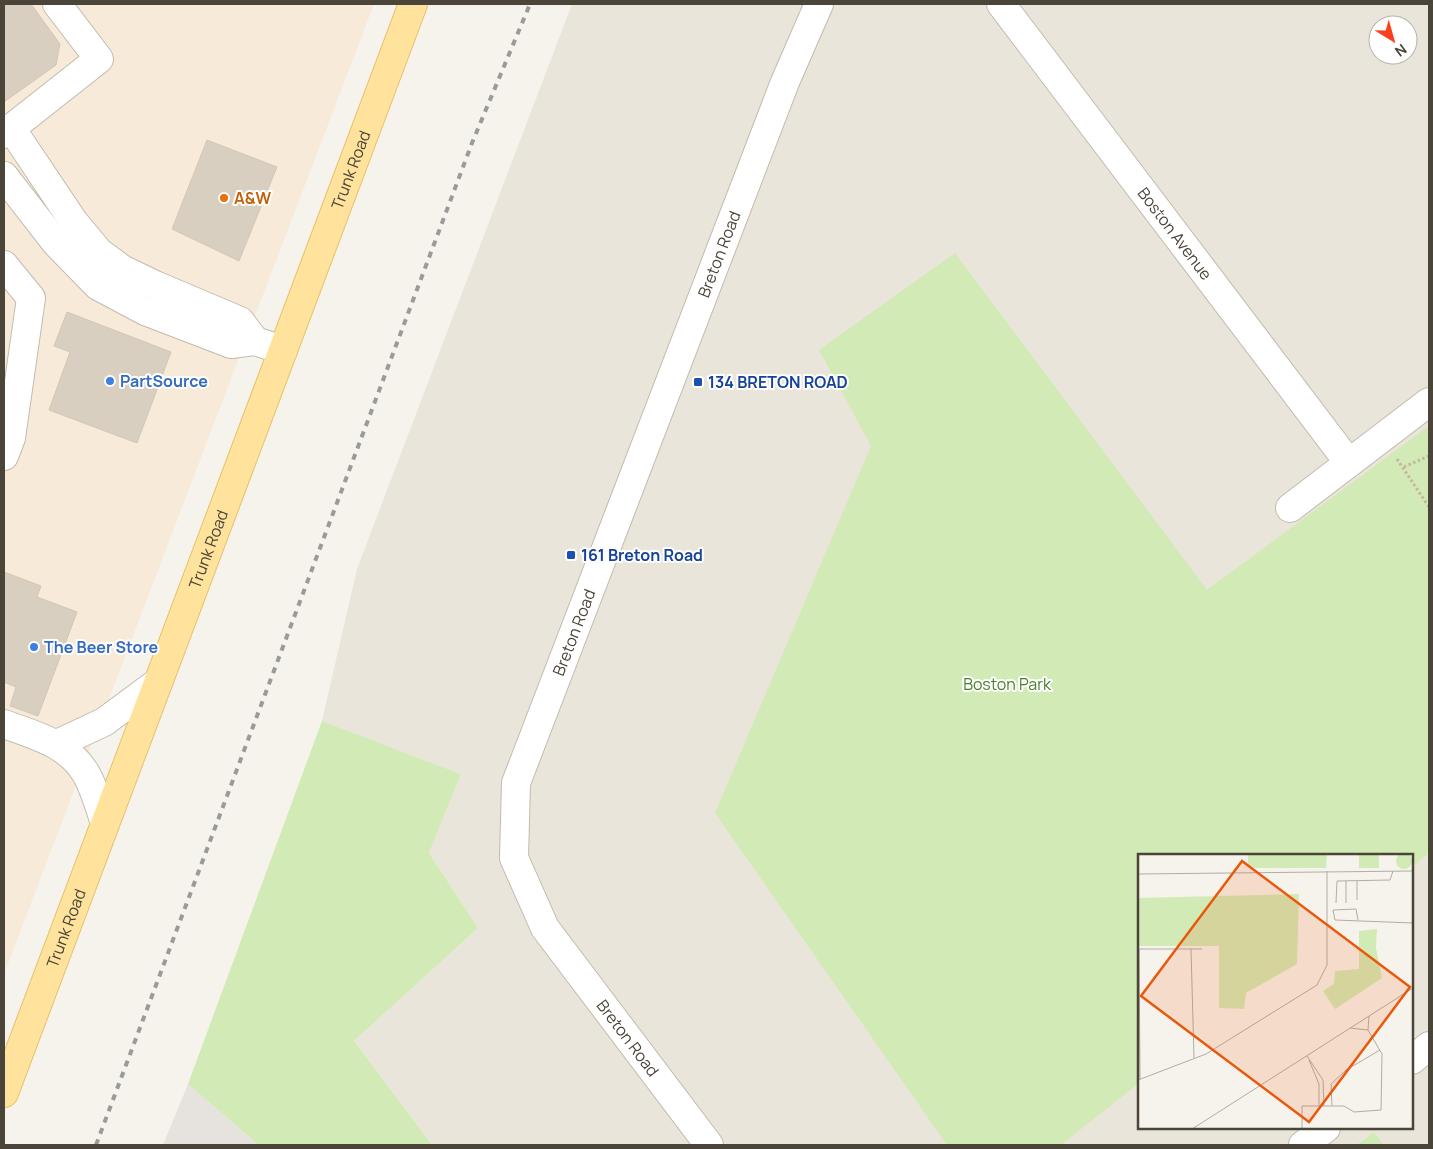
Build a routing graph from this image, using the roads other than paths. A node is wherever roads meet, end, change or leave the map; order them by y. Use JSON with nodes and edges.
{"nodes":[{"id":1,"x":57,"y":4,"type":"edge"},
{"id":2,"x":413,"y":4,"type":"edge"},
{"id":3,"x":819,"y":4,"type":"edge"},
{"id":4,"x":1001,"y":4,"type":"edge"},
{"id":5,"x":7,"y":131,"type":"edge"},
{"id":6,"x":4,"y":176,"type":"edge"},
{"id":7,"x":4,"y":265,"type":"edge"},
{"id":8,"x":255,"y":341,"type":"junction"},
{"id":9,"x":283,"y":350,"type":"junction"},
{"id":10,"x":1429,"y":402,"type":"edge"},
{"id":11,"x":4,"y":456,"type":"edge"},
{"id":12,"x":1349,"y":463,"type":"junction"},
{"id":13,"x":1290,"y":508,"type":"dead end"},
{"id":14,"x":158,"y":682,"type":"junction"},
{"id":15,"x":4,"y":724,"type":"edge"},
{"id":16,"x":57,"y":744,"type":"junction"},
{"id":17,"x":105,"y":823,"type":"junction"},
{"id":18,"x":1429,"y":1046,"type":"edge"},
{"id":19,"x":1413,"y":1059,"type":"edge"},
{"id":20,"x":4,"y":1093,"type":"edge"},
{"id":21,"x":1325,"y":1129,"type":"edge"},
{"id":22,"x":709,"y":1145,"type":"edge"},
{"id":23,"x":1303,"y":1145,"type":"edge"}],
"edges":[{"from":1,"to":5,"type":"street"},
{"from":2,"to":9,"type":"main road","name":"Trunk Road"},
{"from":3,"to":22,"type":"street","name":"Breton Road"},
{"from":4,"to":12,"type":"street","name":"Boston Avenue"},
{"from":5,"to":8,"type":"street"},
{"from":6,"to":8,"type":"street"},
{"from":7,"to":11,"type":"street"},
{"from":8,"to":9,"type":"street"},
{"from":9,"to":14,"type":"main road","name":"Trunk Road"},
{"from":10,"to":12,"type":"street"},
{"from":12,"to":13,"type":"street"},
{"from":14,"to":16,"type":"street"},
{"from":14,"to":17,"type":"main road","name":"Trunk Road"},
{"from":15,"to":16,"type":"street"},
{"from":16,"to":17,"type":"street"},
{"from":17,"to":20,"type":"main road","name":"Trunk Road"},
{"from":18,"to":19,"type":"street"},
{"from":21,"to":23,"type":"street"}]}
